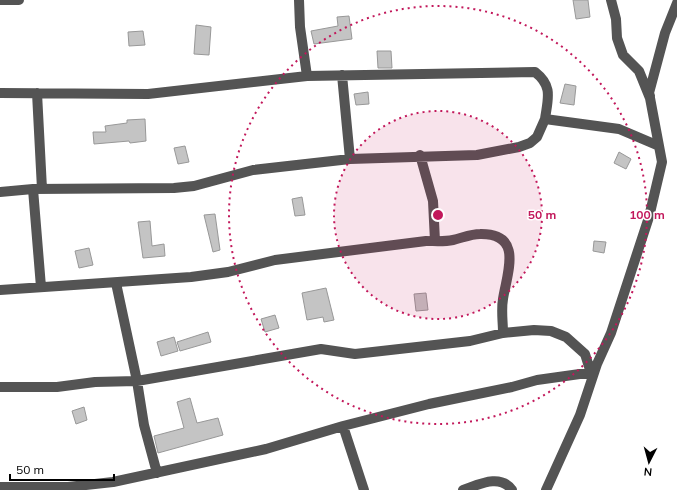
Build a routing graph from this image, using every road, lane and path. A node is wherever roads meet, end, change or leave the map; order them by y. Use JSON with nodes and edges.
{"nodes":[{"id":1,"x":0,"y":0,"type":"edge"},
{"id":2,"x":19,"y":0,"type":"edge"},
{"id":3,"x":300,"y":0,"type":"edge"},
{"id":4,"x":611,"y":0,"type":"edge"},
{"id":5,"x":677,"y":2,"type":"edge"},
{"id":6,"x":677,"y":22,"type":"edge"},
{"id":7,"x":667,"y":29,"type":"junction"},
{"id":8,"x":342,"y":75,"type":"junction"},
{"id":9,"x":307,"y":76,"type":"junction"},
{"id":10,"x":0,"y":93,"type":"edge"},
{"id":11,"x":37,"y":93,"type":"junction"},
{"id":12,"x":650,"y":98,"type":"junction"},
{"id":13,"x":545,"y":119,"type":"junction"},
{"id":14,"x":660,"y":146,"type":"junction"},
{"id":15,"x":420,"y":155,"type":"junction"},
{"id":16,"x":350,"y":159,"type":"junction"},
{"id":17,"x":37,"y":189,"type":"junction"},
{"id":18,"x":0,"y":192,"type":"edge"},
{"id":19,"x":436,"y":241,"type":"junction"},
{"id":20,"x":116,"y":283,"type":"junction"},
{"id":21,"x":41,"y":287,"type":"junction"},
{"id":22,"x":0,"y":290,"type":"edge"},
{"id":23,"x":503,"y":333,"type":"junction"},
{"id":24,"x":592,"y":372,"type":"junction"},
{"id":25,"x":137,"y":381,"type":"junction"},
{"id":26,"x":0,"y":387,"type":"edge"},
{"id":27,"x":343,"y":426,"type":"junction"},
{"id":28,"x":157,"y":473,"type":"junction"},
{"id":29,"x":0,"y":487,"type":"edge"},
{"id":30,"x":364,"y":490,"type":"edge"},
{"id":31,"x":463,"y":490,"type":"edge"},
{"id":32,"x":512,"y":490,"type":"edge"},
{"id":33,"x":546,"y":490,"type":"edge"}],
"edges":[{"from":1,"to":2,"type":"street"},
{"from":3,"to":9,"type":"street"},
{"from":4,"to":12,"type":"street"},
{"from":5,"to":7,"type":"street"},
{"from":6,"to":7,"type":"street"},
{"from":7,"to":12,"type":"street"},
{"from":8,"to":9,"type":"street"},
{"from":8,"to":13,"type":"street"},
{"from":8,"to":16,"type":"street"},
{"from":9,"to":11,"type":"street"},
{"from":10,"to":11,"type":"street"},
{"from":11,"to":17,"type":"street"},
{"from":12,"to":14,"type":"street"},
{"from":13,"to":14,"type":"street"},
{"from":13,"to":15,"type":"street"},
{"from":14,"to":24,"type":"street"},
{"from":15,"to":16,"type":"street"},
{"from":15,"to":19,"type":"street"},
{"from":16,"to":17,"type":"street"},
{"from":17,"to":18,"type":"street"},
{"from":17,"to":21,"type":"street"},
{"from":19,"to":20,"type":"street"},
{"from":19,"to":23,"type":"street"},
{"from":20,"to":21,"type":"street"},
{"from":20,"to":25,"type":"street"},
{"from":21,"to":22,"type":"street"},
{"from":23,"to":24,"type":"street"},
{"from":23,"to":25,"type":"street"},
{"from":24,"to":27,"type":"street"},
{"from":24,"to":33,"type":"street"},
{"from":25,"to":26,"type":"street"},
{"from":25,"to":28,"type":"street"},
{"from":27,"to":28,"type":"street"},
{"from":27,"to":30,"type":"street"},
{"from":28,"to":29,"type":"street"},
{"from":31,"to":32,"type":"street"}]}
